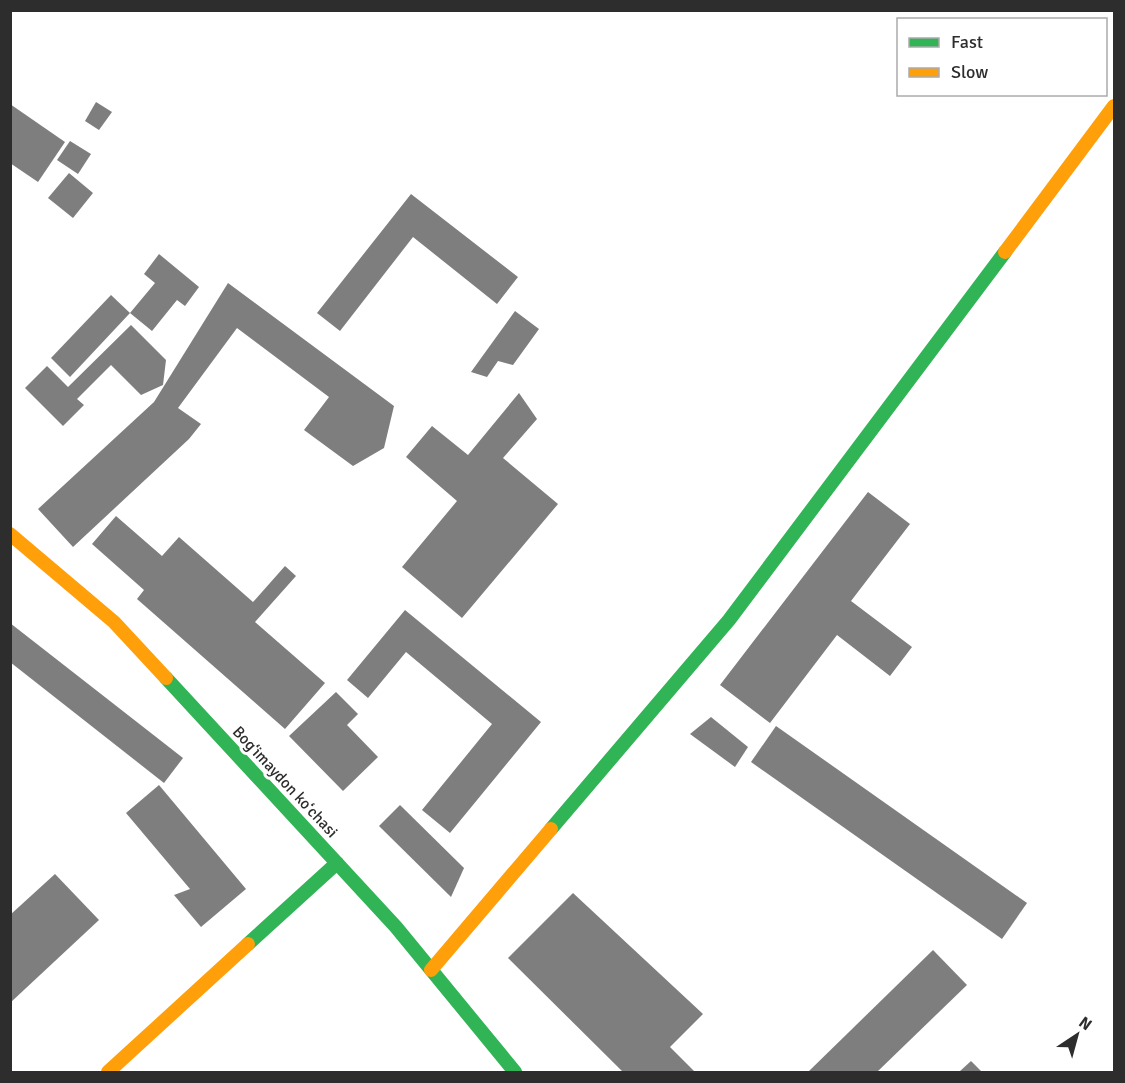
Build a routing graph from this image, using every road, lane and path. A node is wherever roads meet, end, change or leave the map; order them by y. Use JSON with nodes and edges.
{"nodes":[{"id":1,"x":1114,"y":106,"type":"edge"},
{"id":2,"x":10,"y":534,"type":"edge"},
{"id":3,"x":337,"y":863,"type":"junction"},
{"id":4,"x":431,"y":970,"type":"junction"},
{"id":5,"x":108,"y":1072,"type":"edge"},
{"id":6,"x":515,"y":1072,"type":"edge"}],
"edges":[{"from":1,"to":4,"type":"street"},
{"from":2,"to":3,"type":"street","name":"Bogʻimaydon koʻchasi"},
{"from":3,"to":4,"type":"street","name":"Bogʻimaydon koʻchasi"},
{"from":3,"to":5,"type":"street"},
{"from":4,"to":6,"type":"street","name":"Bogʻimaydon koʻchasi"}]}
